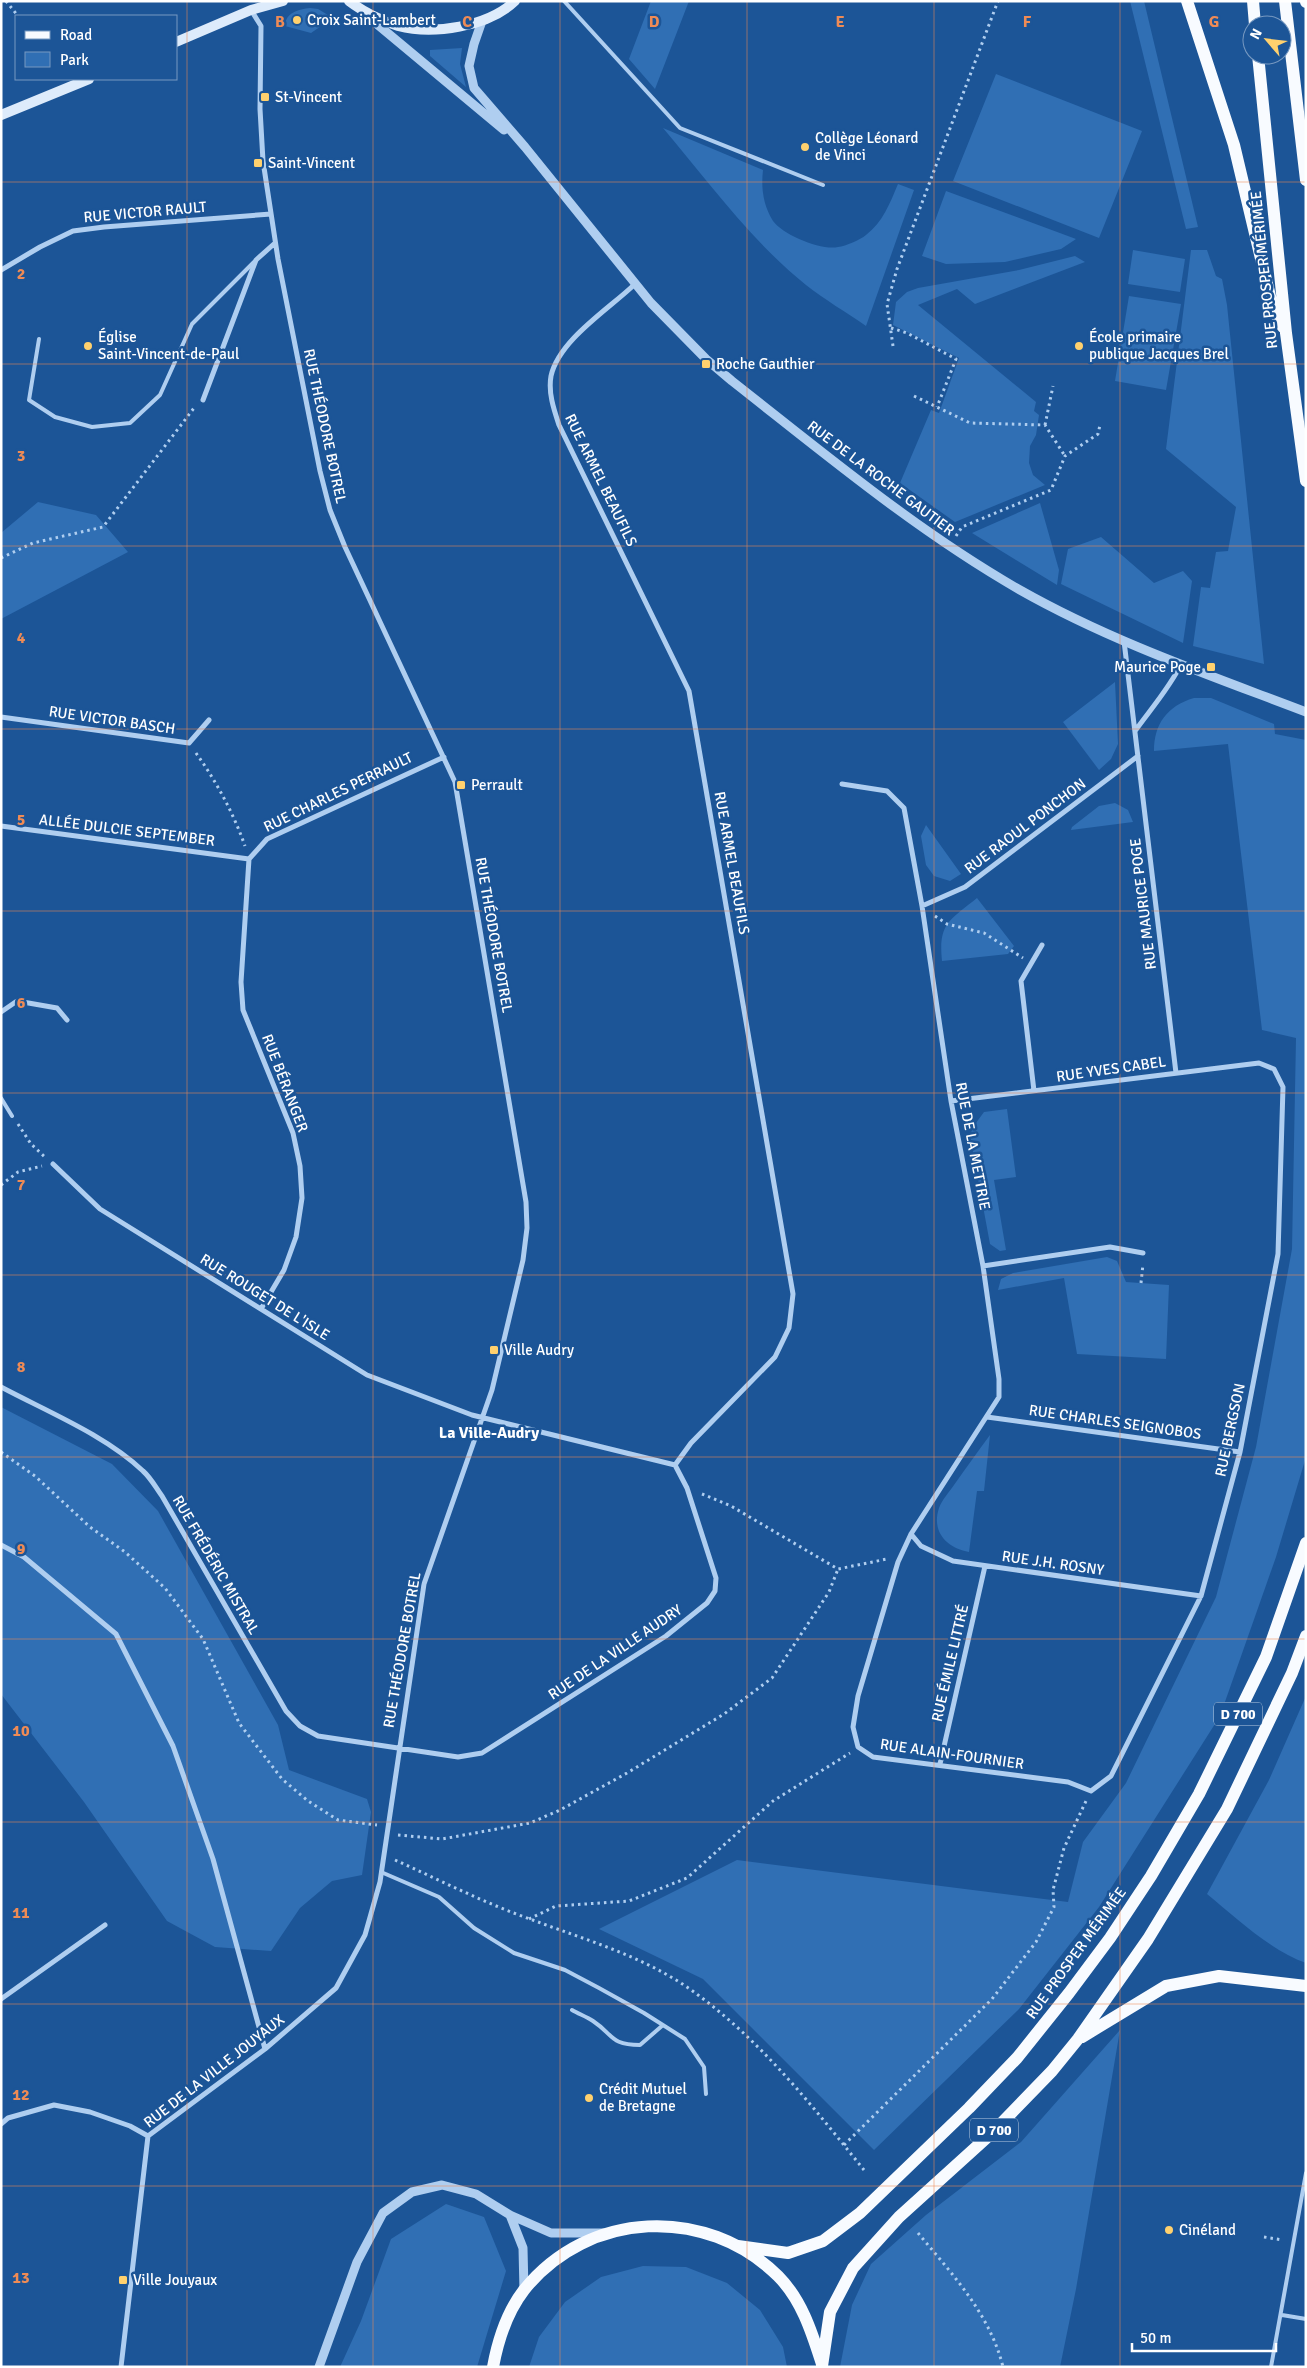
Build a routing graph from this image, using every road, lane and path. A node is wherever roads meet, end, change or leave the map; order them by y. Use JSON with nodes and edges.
{"nodes":[{"id":1,"x":6,"y":1,"type":"edge"},
{"id":2,"x":259,"y":1,"type":"edge"},
{"id":3,"x":283,"y":1,"type":"edge"},
{"id":4,"x":349,"y":1,"type":"edge"},
{"id":5,"x":515,"y":1,"type":"edge"},
{"id":6,"x":564,"y":1,"type":"edge"},
{"id":7,"x":998,"y":1,"type":"edge"},
{"id":8,"x":1186,"y":1,"type":"edge"},
{"id":9,"x":1253,"y":1,"type":"edge"},
{"id":10,"x":1285,"y":1,"type":"edge"},
{"id":11,"x":358,"y":8,"type":"junction"},
{"id":12,"x":251,"y":10,"type":"junction"},
{"id":13,"x":17,"y":15,"type":"edge"},
{"id":14,"x":1254,"y":15,"type":"edge"},
{"id":15,"x":482,"y":20,"type":"junction"},
{"id":16,"x":178,"y":41,"type":"edge"},
{"id":17,"x":1259,"y":65,"type":"edge"},
{"id":18,"x":87,"y":80,"type":"edge"},
{"id":19,"x":1,"y":115,"type":"edge"},
{"id":20,"x":524,"y":147,"type":"junction"},
{"id":21,"x":1306,"y":180,"type":"edge"},
{"id":22,"x":823,"y":185,"type":"dead end"},
{"id":23,"x":271,"y":214,"type":"junction"},
{"id":24,"x":275,"y":244,"type":"junction"},
{"id":25,"x":256,"y":260,"type":"junction"},
{"id":26,"x":1,"y":270,"type":"edge"},
{"id":27,"x":635,"y":284,"type":"junction"},
{"id":28,"x":891,"y":328,"type":"junction"},
{"id":29,"x":1286,"y":333,"type":"junction"},
{"id":30,"x":39,"y":338,"type":"dead end"},
{"id":31,"x":893,"y":346,"type":"dead end"},
{"id":32,"x":1053,"y":386,"type":"dead end"},
{"id":33,"x":914,"y":396,"type":"dead end"},
{"id":34,"x":203,"y":400,"type":"joint"},
{"id":35,"x":937,"y":407,"type":"junction"},
{"id":36,"x":1045,"y":425,"type":"junction"},
{"id":37,"x":1100,"y":425,"type":"dead end"},
{"id":38,"x":1065,"y":456,"type":"junction"},
{"id":39,"x":1306,"y":481,"type":"edge"},
{"id":40,"x":948,"y":546,"type":"junction"},
{"id":41,"x":1,"y":558,"type":"edge"},
{"id":42,"x":1124,"y":641,"type":"junction"},
{"id":43,"x":1181,"y":664,"type":"junction"},
{"id":44,"x":1306,"y":712,"type":"edge"},
{"id":45,"x":1,"y":717,"type":"edge"},
{"id":46,"x":209,"y":720,"type":"dead end"},
{"id":47,"x":1135,"y":732,"type":"junction"},
{"id":48,"x":189,"y":743,"type":"junction"},
{"id":49,"x":1138,"y":756,"type":"junction"},
{"id":50,"x":444,"y":757,"type":"junction"},
{"id":51,"x":842,"y":784,"type":"dead end"},
{"id":52,"x":1,"y":826,"type":"edge"},
{"id":53,"x":249,"y":859,"type":"junction"},
{"id":54,"x":922,"y":906,"type":"junction"},
{"id":55,"x":1042,"y":945,"type":"dead end"},
{"id":56,"x":1032,"y":963,"type":"junction"},
{"id":57,"x":1,"y":1012,"type":"edge"},
{"id":58,"x":68,"y":1020,"type":"dead end"},
{"id":59,"x":1274,"y":1069,"type":"joint"},
{"id":60,"x":1176,"y":1073,"type":"junction"},
{"id":61,"x":1034,"y":1091,"type":"junction"},
{"id":62,"x":1,"y":1098,"type":"edge"},
{"id":63,"x":950,"y":1101,"type":"junction"},
{"id":64,"x":12,"y":1116,"type":"joint"},
{"id":65,"x":52,"y":1164,"type":"junction"},
{"id":66,"x":1,"y":1185,"type":"edge"},
{"id":67,"x":1143,"y":1253,"type":"joint"},
{"id":68,"x":983,"y":1266,"type":"junction"},
{"id":69,"x":1142,"y":1283,"type":"dead end"},
{"id":70,"x":261,"y":1309,"type":"junction"},
{"id":71,"x":1,"y":1387,"type":"edge"},
{"id":72,"x":987,"y":1417,"type":"junction"},
{"id":73,"x":483,"y":1418,"type":"junction"},
{"id":74,"x":1,"y":1452,"type":"edge"},
{"id":75,"x":1240,"y":1452,"type":"junction"},
{"id":76,"x":675,"y":1465,"type":"junction"},
{"id":77,"x":687,"y":1488,"type":"junction"},
{"id":78,"x":911,"y":1534,"type":"junction"},
{"id":79,"x":1306,"y":1543,"type":"edge"},
{"id":80,"x":1,"y":1545,"type":"edge"},
{"id":81,"x":898,"y":1562,"type":"junction"},
{"id":82,"x":985,"y":1566,"type":"junction"},
{"id":83,"x":838,"y":1569,"type":"junction"},
{"id":84,"x":1201,"y":1596,"type":"junction"},
{"id":85,"x":1306,"y":1636,"type":"edge"},
{"id":86,"x":858,"y":1747,"type":"junction"},
{"id":87,"x":398,"y":1749,"type":"junction"},
{"id":88,"x":940,"y":1764,"type":"junction"},
{"id":89,"x":1091,"y":1791,"type":"junction"},
{"id":90,"x":387,"y":1827,"type":"junction"},
{"id":91,"x":383,"y":1854,"type":"junction"},
{"id":92,"x":381,"y":1872,"type":"junction"},
{"id":93,"x":380,"y":1882,"type":"joint"},
{"id":94,"x":528,"y":1919,"type":"junction"},
{"id":95,"x":106,"y":1925,"type":"dead end"},
{"id":96,"x":1306,"y":1986,"type":"edge"},
{"id":97,"x":1,"y":1999,"type":"edge"},
{"id":98,"x":572,"y":2010,"type":"dead end"},
{"id":99,"x":664,"y":2025,"type":"junction"},
{"id":100,"x":1078,"y":2039,"type":"junction"},
{"id":101,"x":265,"y":2049,"type":"junction"},
{"id":102,"x":706,"y":2094,"type":"dead end"},
{"id":103,"x":1,"y":2124,"type":"edge"},
{"id":104,"x":148,"y":2136,"type":"junction"},
{"id":105,"x":844,"y":2145,"type":"junction"},
{"id":106,"x":864,"y":2170,"type":"dead end"},
{"id":107,"x":1306,"y":2173,"type":"edge"},
{"id":108,"x":510,"y":2215,"type":"junction"},
{"id":109,"x":605,"y":2233,"type":"junction"},
{"id":110,"x":918,"y":2233,"type":"dead end"},
{"id":111,"x":738,"y":2246,"type":"junction"},
{"id":112,"x":524,"y":2291,"type":"junction"},
{"id":113,"x":1282,"y":2315,"type":"junction"},
{"id":114,"x":1306,"y":2319,"type":"edge"},
{"id":115,"x":121,"y":2367,"type":"edge"},
{"id":116,"x":319,"y":2367,"type":"edge"},
{"id":117,"x":493,"y":2367,"type":"edge"},
{"id":118,"x":822,"y":2367,"type":"edge"},
{"id":119,"x":1004,"y":2367,"type":"edge"},
{"id":120,"x":1271,"y":2367,"type":"edge"}],
"edges":[{"from":1,"to":13,"type":"path"},
{"from":2,"to":12,"type":"main road"},
{"from":3,"to":12,"type":"main road"},
{"from":4,"to":11,"type":"main road"},
{"from":5,"to":15,"type":"main road"},
{"from":6,"to":22,"type":"lane"},
{"from":7,"to":28,"type":"path"},
{"from":8,"to":29,"type":"main road"},
{"from":9,"to":14,"type":"main road"},
{"from":10,"to":21,"type":"main road"},
{"from":11,"to":15,"type":"main road"},
{"from":11,"to":20,"type":"street"},
{"from":12,"to":16,"type":"main road"},
{"from":12,"to":23,"type":"street","name":"RUE THÉODORE BOTREL"},
{"from":15,"to":20,"type":"street"},
{"from":17,"to":29,"type":"main road","name":"RUE PROSPER MÉRIMÉE"},
{"from":18,"to":19,"type":"main road"},
{"from":20,"to":27,"type":"street","name":"RUE DE LA ROCHE GAUTIER"},
{"from":23,"to":24,"type":"street","name":"RUE THÉODORE BOTREL"},
{"from":23,"to":26,"type":"street","name":"RUE VICTOR RAULT"},
{"from":24,"to":25,"type":"street"},
{"from":24,"to":50,"type":"street","name":"RUE THÉODORE BOTREL"},
{"from":25,"to":30,"type":"lane"},
{"from":25,"to":34,"type":"street"},
{"from":27,"to":40,"type":"street","name":"RUE DE LA ROCHE GAUTIER"},
{"from":27,"to":76,"type":"street","name":"RUE ARMEL BEAUFILS"},
{"from":28,"to":31,"type":"path"},
{"from":28,"to":35,"type":"path"},
{"from":29,"to":39,"type":"main road","name":"RUE PROSPER MÉRIMÉE"},
{"from":32,"to":36,"type":"path"},
{"from":33,"to":35,"type":"path"},
{"from":34,"to":41,"type":"path"},
{"from":35,"to":36,"type":"path"},
{"from":36,"to":38,"type":"path"},
{"from":37,"to":38,"type":"path"},
{"from":38,"to":40,"type":"path"},
{"from":40,"to":42,"type":"street","name":"RUE DE LA ROCHE GAUTIER"},
{"from":42,"to":43,"type":"street","name":"RUE DE LA ROCHE GAUTIER"},
{"from":42,"to":47,"type":"street","name":"RUE MAURICE POGE"},
{"from":43,"to":44,"type":"street","name":"RUE DE LA ROCHE GAUTIER"},
{"from":43,"to":47,"type":"street"},
{"from":45,"to":48,"type":"street","name":"RUE VICTOR BASCH"},
{"from":46,"to":48,"type":"street","name":"RUE VICTOR BASCH"},
{"from":47,"to":49,"type":"street","name":"RUE MAURICE POGE"},
{"from":48,"to":53,"type":"path"},
{"from":49,"to":54,"type":"street","name":"RUE RAOUL PONCHON"},
{"from":49,"to":60,"type":"street","name":"RUE MAURICE POGE"},
{"from":50,"to":53,"type":"street","name":"RUE CHARLES PERRAULT"},
{"from":50,"to":73,"type":"street","name":"RUE THÉODORE BOTREL"},
{"from":51,"to":54,"type":"street","name":"RUE DE LA METTRIE"},
{"from":52,"to":53,"type":"street","name":"ALLÉE DULCIE SEPTEMBER"},
{"from":53,"to":70,"type":"street","name":"RUE BÉRANGER"},
{"from":54,"to":56,"type":"path"},
{"from":54,"to":63,"type":"street","name":"RUE DE LA METTRIE"},
{"from":55,"to":56,"type":"street"},
{"from":56,"to":61,"type":"street"},
{"from":57,"to":58,"type":"street"},
{"from":59,"to":60,"type":"street","name":"RUE YVES CABEL"},
{"from":59,"to":75,"type":"street","name":"RUE BERGSON"},
{"from":60,"to":61,"type":"street","name":"RUE YVES CABEL"},
{"from":61,"to":63,"type":"street","name":"RUE YVES CABEL"},
{"from":62,"to":64,"type":"lane"},
{"from":63,"to":68,"type":"street","name":"RUE DE LA METTRIE"},
{"from":64,"to":65,"type":"path"},
{"from":65,"to":66,"type":"path"},
{"from":65,"to":70,"type":"street","name":"RUE ROUGET DE L'ISLE"},
{"from":67,"to":68,"type":"street"},
{"from":67,"to":69,"type":"path"},
{"from":68,"to":72,"type":"street","name":"RUE DE LA METTRIE"},
{"from":70,"to":73,"type":"street","name":"RUE ROUGET DE L'ISLE"},
{"from":71,"to":87,"type":"street","name":"RUE FRÉDÉRIC MISTRAL"},
{"from":72,"to":75,"type":"street","name":"RUE CHARLES SEIGNOBOS"},
{"from":72,"to":78,"type":"street","name":"RUE DE LA METTRIE"},
{"from":73,"to":76,"type":"street","name":"RUE ROUGET DE L'ISLE"},
{"from":73,"to":87,"type":"street","name":"RUE THÉODORE BOTREL"},
{"from":74,"to":90,"type":"path"},
{"from":75,"to":84,"type":"street","name":"RUE BERGSON"},
{"from":76,"to":77,"type":"street","name":"RUE DE LA VILLE AUDRY"},
{"from":77,"to":83,"type":"path"},
{"from":77,"to":87,"type":"street","name":"RUE DE LA VILLE AUDRY"},
{"from":78,"to":81,"type":"street","name":"RUE ALAIN-FOURNIER"},
{"from":78,"to":82,"type":"street","name":"RUE J.H. ROSNY"},
{"from":79,"to":111,"type":"main road","name":"RUE PROSPER MÉRIMÉE","number":"D 700"},
{"from":80,"to":101,"type":"street"},
{"from":81,"to":83,"type":"path"},
{"from":81,"to":86,"type":"street","name":"RUE ALAIN-FOURNIER"},
{"from":82,"to":84,"type":"street","name":"RUE J.H. ROSNY"},
{"from":82,"to":88,"type":"street","name":"RUE ÉMILE LITTRÉ"},
{"from":83,"to":90,"type":"path"},
{"from":84,"to":89,"type":"street","name":"RUE BERGSON"},
{"from":85,"to":100,"type":"main road","number":"D 700"},
{"from":86,"to":88,"type":"street","name":"RUE ALAIN-FOURNIER"},
{"from":86,"to":94,"type":"path"},
{"from":87,"to":90,"type":"street","name":"RUE THÉODORE BOTREL"},
{"from":88,"to":89,"type":"street","name":"RUE ALAIN-FOURNIER"},
{"from":89,"to":105,"type":"path"},
{"from":90,"to":91,"type":"street","name":"RUE THÉODORE BOTREL"},
{"from":91,"to":92,"type":"street","name":"RUE THÉODORE BOTREL"},
{"from":91,"to":94,"type":"path"},
{"from":92,"to":93,"type":"street","name":"RUE THÉODORE BOTREL"},
{"from":92,"to":99,"type":"lane"},
{"from":93,"to":101,"type":"street","name":"RUE DE LA VILLE JOUYAUX"},
{"from":94,"to":105,"type":"path"},
{"from":95,"to":97,"type":"street"},
{"from":96,"to":100,"type":"main road"},
{"from":98,"to":99,"type":"lane"},
{"from":99,"to":102,"type":"lane"},
{"from":100,"to":118,"type":"main road","number":"D 700"},
{"from":101,"to":104,"type":"street","name":"RUE DE LA VILLE JOUYAUX"},
{"from":103,"to":104,"type":"street"},
{"from":104,"to":115,"type":"street","name":"RUE DE LA VILLE JOUYAUX"},
{"from":105,"to":106,"type":"path"},
{"from":107,"to":113,"type":"lane"},
{"from":108,"to":109,"type":"street"},
{"from":108,"to":112,"type":"street"},
{"from":108,"to":116,"type":"street"},
{"from":109,"to":111,"type":"main road"},
{"from":109,"to":112,"type":"main road"},
{"from":110,"to":119,"type":"path"},
{"from":111,"to":118,"type":"main road"},
{"from":112,"to":117,"type":"main road"},
{"from":113,"to":114,"type":"lane"},
{"from":113,"to":120,"type":"lane"}]}
